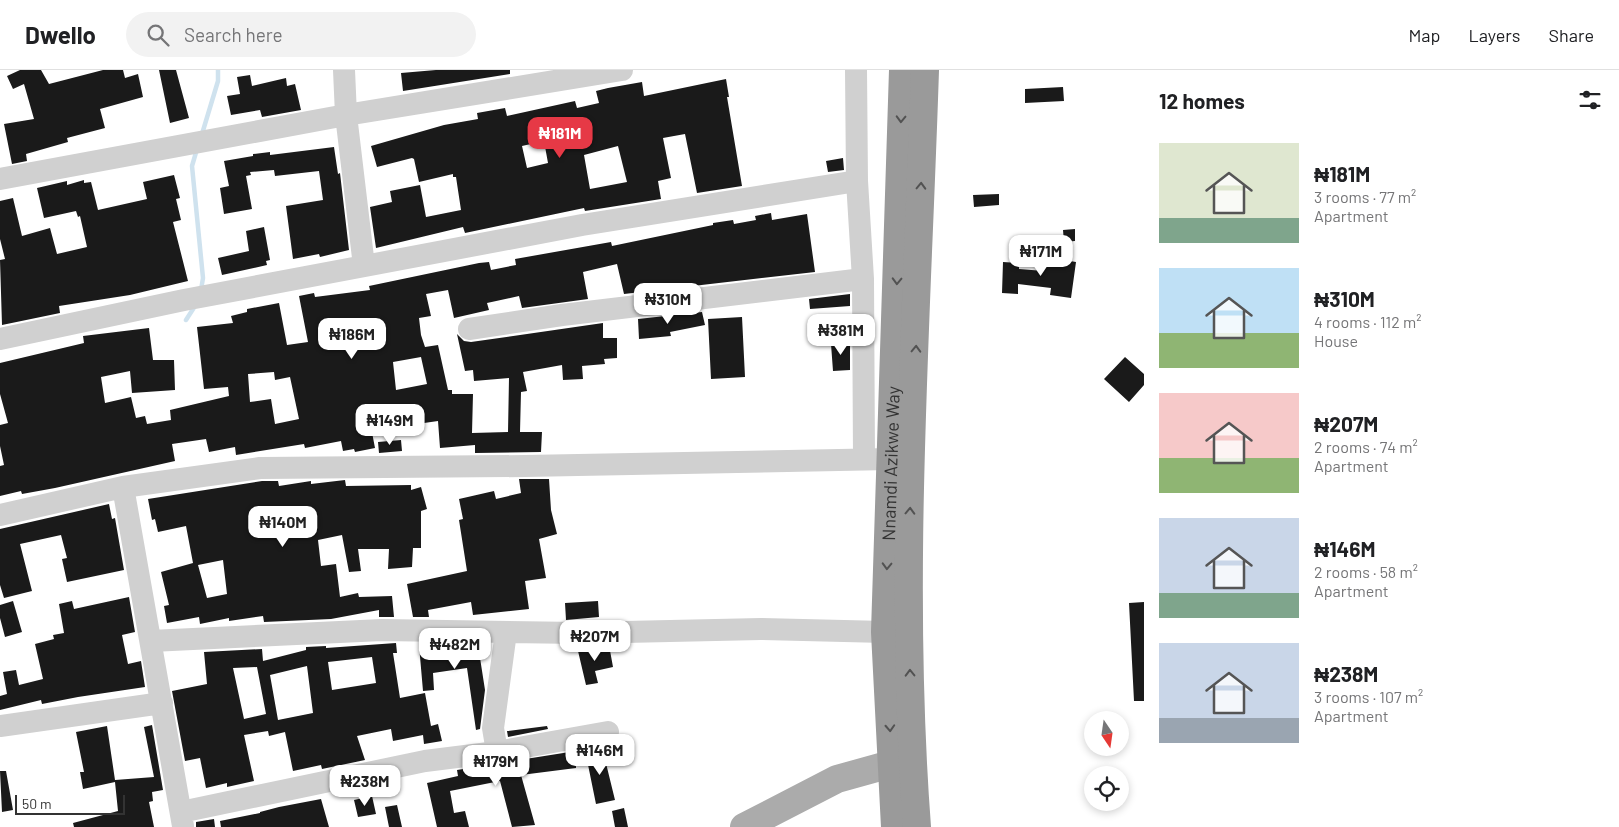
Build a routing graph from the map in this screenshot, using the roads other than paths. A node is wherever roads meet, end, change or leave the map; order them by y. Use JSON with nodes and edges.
{"nodes":[{"id":1,"x":344,"y":70,"type":"edge"},
{"id":2,"x":856,"y":70,"type":"edge"},
{"id":3,"x":903,"y":70,"type":"edge"},
{"id":4,"x":925,"y":70,"type":"edge"},
{"id":5,"x":612,"y":71,"type":"edge"},
{"id":6,"x":346,"y":115,"type":"junction"},
{"id":7,"x":0,"y":179,"type":"edge"},
{"id":8,"x":857,"y":181,"type":"junction"},
{"id":9,"x":364,"y":266,"type":"junction"},
{"id":10,"x":863,"y":279,"type":"junction"},
{"id":11,"x":469,"y":329,"type":"dead end"},
{"id":12,"x":0,"y":339,"type":"edge"},
{"id":13,"x":877,"y":459,"type":"junction"},
{"id":14,"x":123,"y":487,"type":"junction"},
{"id":15,"x":0,"y":515,"type":"edge"},
{"id":16,"x":506,"y":632,"type":"junction"},
{"id":17,"x":885,"y":632,"type":"junction"},
{"id":18,"x":151,"y":641,"type":"junction"},
{"id":19,"x":162,"y":703,"type":"junction"},
{"id":20,"x":0,"y":726,"type":"edge"},
{"id":21,"x":608,"y":732,"type":"dead end"},
{"id":22,"x":497,"y":752,"type":"junction"},
{"id":23,"x":891,"y":764,"type":"junction"},
{"id":24,"x":182,"y":820,"type":"edge"},
{"id":25,"x":744,"y":827,"type":"edge"},
{"id":26,"x":895,"y":827,"type":"edge"},
{"id":27,"x":917,"y":827,"type":"edge"}],
"edges":[{"from":1,"to":6,"type":"street"},
{"from":2,"to":8,"type":"street"},
{"from":3,"to":13,"type":"highway","name":"Nnamdi Azikwe Way","one_way":true},
{"from":27,"to":4,"type":"highway","name":"Nnamdi Azikwe Way","one_way":true},
{"from":5,"to":6,"type":"street"},
{"from":6,"to":7,"type":"street"},
{"from":6,"to":9,"type":"street"},
{"from":8,"to":9,"type":"street"},
{"from":8,"to":10,"type":"street"},
{"from":9,"to":12,"type":"street"},
{"from":10,"to":11,"type":"street"},
{"from":10,"to":13,"type":"street"},
{"from":13,"to":14,"type":"street"},
{"from":13,"to":17,"type":"highway","name":"Nnamdi Azikwe Way","one_way":true},
{"from":14,"to":15,"type":"street"},
{"from":14,"to":18,"type":"street"},
{"from":16,"to":17,"type":"street"},
{"from":16,"to":18,"type":"street"},
{"from":16,"to":22,"type":"street"},
{"from":17,"to":23,"type":"highway","name":"Nnamdi Azikwe Way","one_way":true},
{"from":18,"to":19,"type":"street"},
{"from":19,"to":20,"type":"street"},
{"from":19,"to":24,"type":"street"},
{"from":21,"to":22,"type":"street"},
{"from":22,"to":24,"type":"street"},
{"from":23,"to":25,"type":"main road"},
{"from":23,"to":26,"type":"highway","name":"Nnamdi Azikwe Way"}]}
